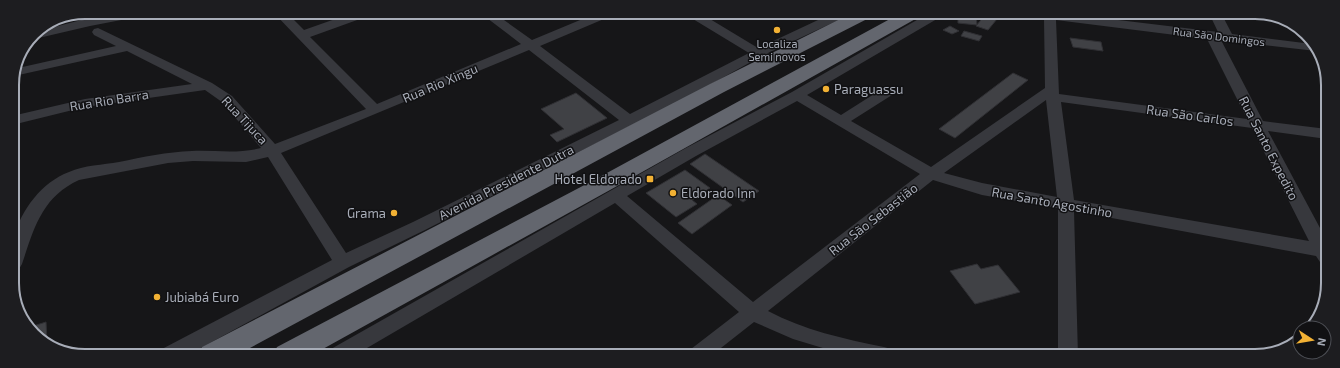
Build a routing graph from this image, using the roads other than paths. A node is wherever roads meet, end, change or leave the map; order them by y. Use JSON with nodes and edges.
{"nodes":[{"id":1,"x":107,"y":19,"type":"edge"},
{"id":2,"x":286,"y":19,"type":"edge"},
{"id":3,"x":348,"y":19,"type":"edge"},
{"id":4,"x":495,"y":19,"type":"edge"},
{"id":5,"x":593,"y":19,"type":"edge"},
{"id":6,"x":702,"y":19,"type":"edge"},
{"id":7,"x":832,"y":19,"type":"edge"},
{"id":8,"x":850,"y":19,"type":"edge"},
{"id":9,"x":904,"y":19,"type":"edge"},
{"id":10,"x":925,"y":19,"type":"edge"},
{"id":11,"x":1050,"y":19,"type":"edge"},
{"id":12,"x":1074,"y":19,"type":"edge"},
{"id":13,"x":1216,"y":19,"type":"edge"},
{"id":14,"x":98,"y":32,"type":"dead end"},
{"id":15,"x":42,"y":34,"type":"edge"},
{"id":16,"x":303,"y":35,"type":"junction"},
{"id":17,"x":1220,"y":37,"type":"junction"},
{"id":18,"x":531,"y":45,"type":"junction"},
{"id":19,"x":129,"y":47,"type":"junction"},
{"id":20,"x":1310,"y":47,"type":"edge"},
{"id":21,"x":861,"y":49,"type":"junction"},
{"id":22,"x":764,"y":57,"type":"junction"},
{"id":23,"x":21,"y":71,"type":"edge"},
{"id":24,"x":207,"y":86,"type":"junction"},
{"id":25,"x":717,"y":88,"type":"junction"},
{"id":26,"x":690,"y":90,"type":"junction"},
{"id":27,"x":887,"y":92,"type":"dead end"},
{"id":28,"x":1053,"y":93,"type":"junction"},
{"id":29,"x":797,"y":94,"type":"junction"},
{"id":30,"x":375,"y":110,"type":"junction"},
{"id":31,"x":19,"y":119,"type":"edge"},
{"id":32,"x":628,"y":120,"type":"junction"},
{"id":33,"x":841,"y":121,"type":"junction"},
{"id":34,"x":1257,"y":125,"type":"junction"},
{"id":35,"x":1321,"y":133,"type":"edge"},
{"id":36,"x":272,"y":151,"type":"junction"},
{"id":37,"x":931,"y":174,"type":"junction"},
{"id":38,"x":616,"y":195,"type":"junction"},
{"id":39,"x":1066,"y":204,"type":"junction"},
{"id":40,"x":424,"y":233,"type":"junction"},
{"id":41,"x":1321,"y":245,"type":"edge"},
{"id":42,"x":19,"y":247,"type":"edge"},
{"id":43,"x":1321,"y":252,"type":"edge"},
{"id":44,"x":343,"y":262,"type":"junction"},
{"id":45,"x":752,"y":312,"type":"junction"},
{"id":46,"x":180,"y":349,"type":"edge"},
{"id":47,"x":222,"y":349,"type":"edge"},
{"id":48,"x":298,"y":349,"type":"edge"},
{"id":49,"x":348,"y":349,"type":"edge"},
{"id":50,"x":706,"y":349,"type":"edge"},
{"id":51,"x":839,"y":349,"type":"edge"},
{"id":52,"x":1068,"y":349,"type":"edge"}],
"edges":[{"from":1,"to":15,"type":"street"},
{"from":2,"to":16,"type":"street"},
{"from":3,"to":16,"type":"street"},
{"from":4,"to":18,"type":"street"},
{"from":5,"to":18,"type":"street","name":"Rua Rio Xingu"},
{"from":6,"to":22,"type":"street"},
{"from":7,"to":22,"type":"street","name":"Avenida Presidente Dutra"},
{"from":8,"to":22,"type":"highway","name":"Avenida Presidente Dutra"},
{"from":9,"to":21,"type":"highway"},
{"from":10,"to":21,"type":"street"},
{"from":11,"to":28,"type":"street"},
{"from":12,"to":17,"type":"street","name":"Rua São Domingos"},
{"from":13,"to":17,"type":"street","name":"Rua Santo Expedito"},
{"from":14,"to":19,"type":"street","name":"Rua Tijuca"},
{"from":16,"to":30,"type":"street"},
{"from":17,"to":20,"type":"street","name":"Rua São Domingos"},
{"from":17,"to":34,"type":"street","name":"Rua Santo Expedito"},
{"from":18,"to":30,"type":"street","name":"Rua Rio Xingu"},
{"from":18,"to":32,"type":"street"},
{"from":19,"to":23,"type":"street"},
{"from":19,"to":24,"type":"street","name":"Rua Tijuca"},
{"from":21,"to":29,"type":"street"},
{"from":21,"to":48,"type":"highway"},
{"from":22,"to":25,"type":"highway","name":"Avenida Presidente Dutra"},
{"from":22,"to":26,"type":"street","name":"Avenida Presidente Dutra"},
{"from":24,"to":31,"type":"street","name":"Rua Rio Barra"},
{"from":24,"to":36,"type":"street","name":"Rua Tijuca"},
{"from":25,"to":26,"type":"highway"},
{"from":25,"to":40,"type":"highway","name":"Avenida Presidente Dutra"},
{"from":26,"to":32,"type":"street","name":"Avenida Presidente Dutra"},
{"from":27,"to":33,"type":"street"},
{"from":28,"to":34,"type":"street","name":"Rua São Carlos"},
{"from":28,"to":37,"type":"street","name":"Rua São Sebastião"},
{"from":28,"to":39,"type":"street"},
{"from":29,"to":33,"type":"street","name":"Rua Santo Agostinho"},
{"from":29,"to":38,"type":"street"},
{"from":30,"to":36,"type":"street","name":"Rua Rio Xingu"},
{"from":32,"to":40,"type":"street","name":"Avenida Presidente Dutra"},
{"from":33,"to":37,"type":"street","name":"Rua Santo Agostinho"},
{"from":34,"to":35,"type":"street","name":"Rua São Carlos"},
{"from":34,"to":41,"type":"street","name":"Rua Santo Expedito"},
{"from":36,"to":42,"type":"street","name":"Rua Rio Xingu"},
{"from":36,"to":44,"type":"street","name":"Rua Tijuca"},
{"from":37,"to":39,"type":"street","name":"Rua Santo Agostinho"},
{"from":37,"to":45,"type":"street","name":"Rua São Sebastião"},
{"from":38,"to":45,"type":"street"},
{"from":38,"to":49,"type":"street"},
{"from":39,"to":43,"type":"street","name":"Rua Santo Agostinho"},
{"from":39,"to":52,"type":"street"},
{"from":40,"to":44,"type":"street","name":"Avenida Presidente Dutra"},
{"from":40,"to":47,"type":"highway","name":"Avenida Presidente Dutra"},
{"from":44,"to":46,"type":"street","name":"Avenida Presidente Dutra"},
{"from":45,"to":50,"type":"street","name":"Rua São Sebastião"},
{"from":45,"to":51,"type":"street"}]}
